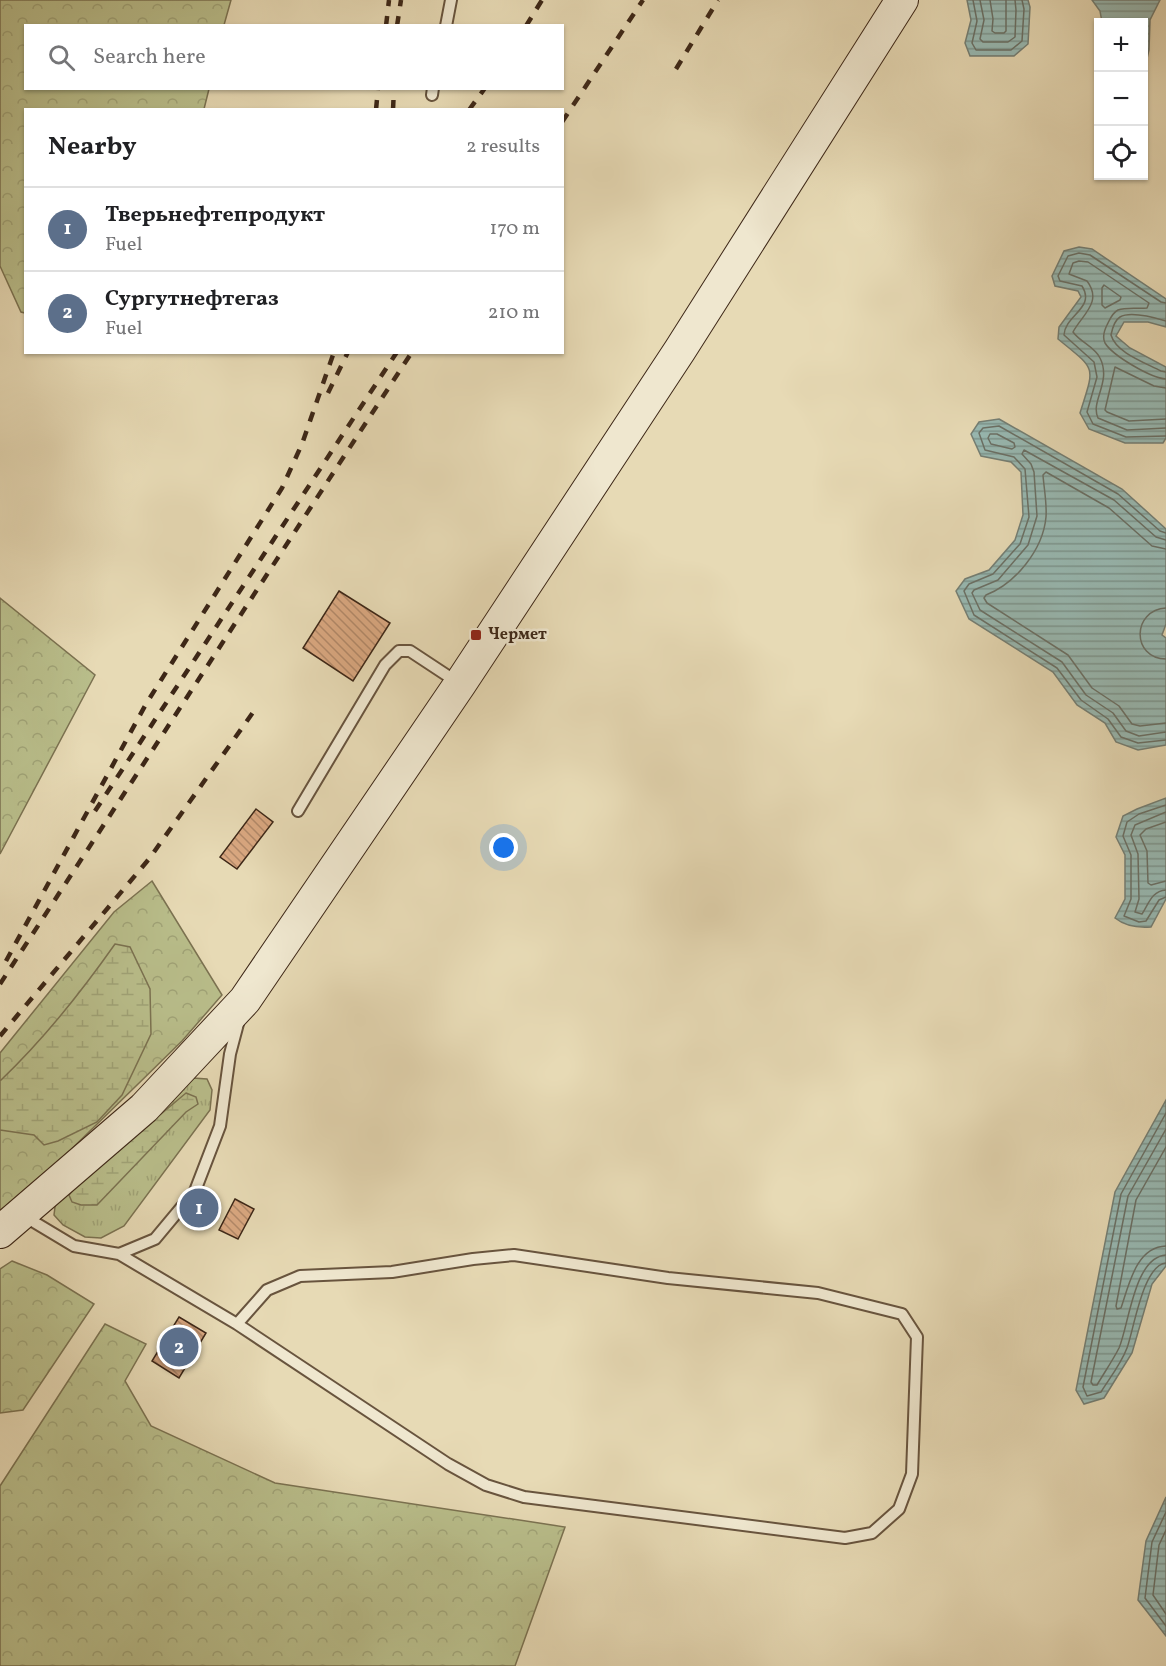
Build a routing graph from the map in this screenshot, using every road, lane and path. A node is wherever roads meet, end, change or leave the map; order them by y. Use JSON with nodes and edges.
{"nodes":[{"id":1,"x":451,"y":0,"type":"edge"},
{"id":2,"x":902,"y":0,"type":"edge"},
{"id":3,"x":446,"y":24,"type":"edge"},
{"id":4,"x":460,"y":684,"type":"junction"},
{"id":5,"x":298,"y":811,"type":"dead end"},
{"id":6,"x":245,"y":1000,"type":"junction"},
{"id":7,"x":11,"y":1223,"type":"edge"},
{"id":8,"x":119,"y":1254,"type":"junction"},
{"id":9,"x":237,"y":1324,"type":"junction"}],
"edges":[{"from":1,"to":3,"type":"lane"},
{"from":2,"to":4,"type":"street"},
{"from":4,"to":5,"type":"lane"},
{"from":4,"to":6,"type":"street"},
{"from":6,"to":7,"type":"street"},
{"from":6,"to":8,"type":"lane"},
{"from":7,"to":8,"type":"lane"},
{"from":8,"to":9,"type":"lane"},
{"from":9,"to":9,"type":"lane"}]}
